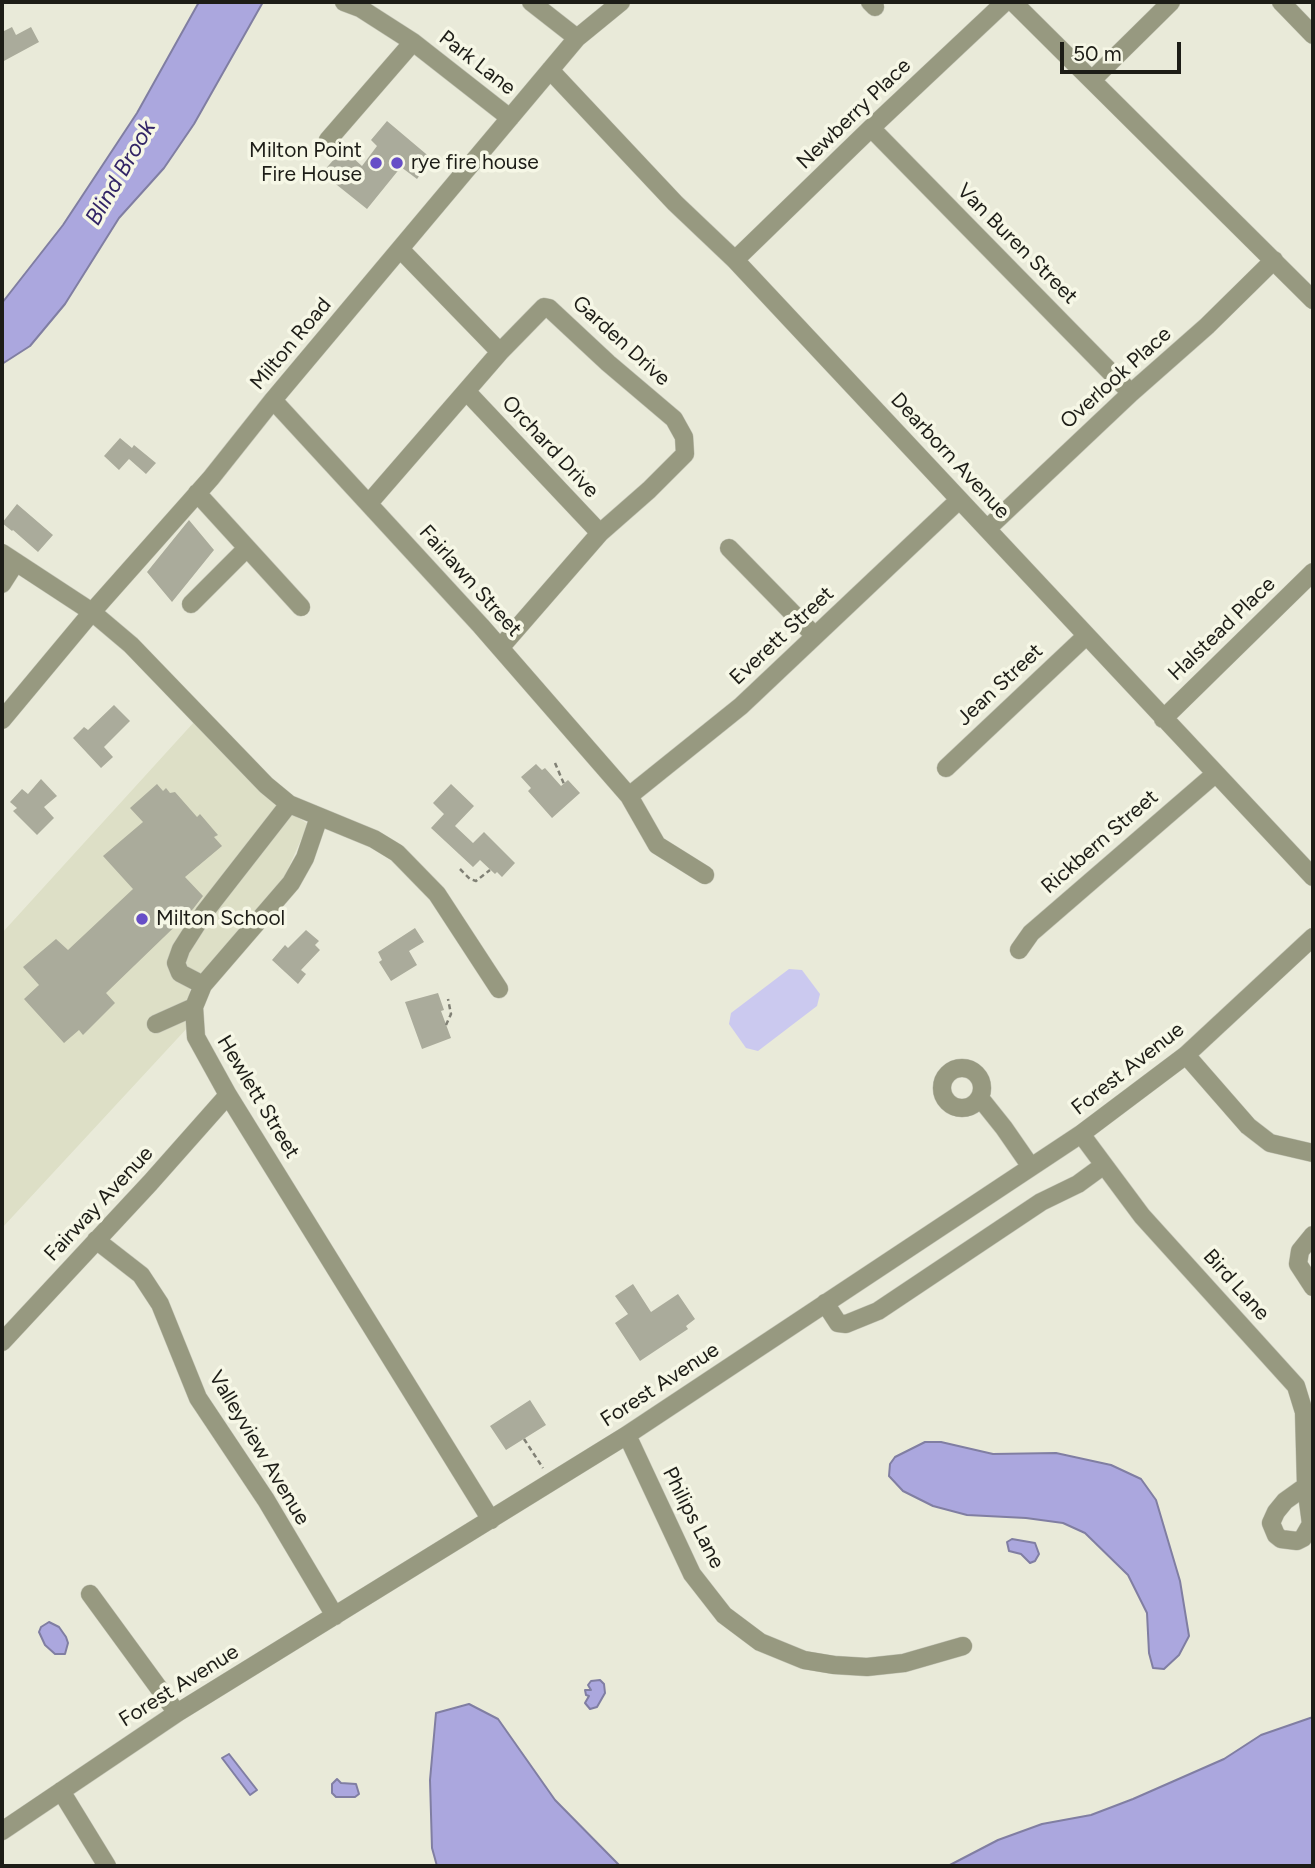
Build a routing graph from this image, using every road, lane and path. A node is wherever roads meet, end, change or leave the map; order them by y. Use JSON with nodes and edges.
{"nodes":[{"id":1,"x":345,"y":2,"type":"edge"},
{"id":2,"x":531,"y":2,"type":"edge"},
{"id":3,"x":621,"y":2,"type":"edge"},
{"id":4,"x":1005,"y":2,"type":"edge"},
{"id":5,"x":1013,"y":2,"type":"edge"},
{"id":6,"x":1171,"y":2,"type":"edge"},
{"id":7,"x":1281,"y":2,"type":"edge"},
{"id":8,"x":1313,"y":35,"type":"edge"},
{"id":9,"x":577,"y":38,"type":"junction"},
{"id":10,"x":413,"y":42,"type":"junction"},
{"id":11,"x":550,"y":70,"type":"junction"},
{"id":12,"x":1092,"y":80,"type":"junction"},
{"id":13,"x":510,"y":118,"type":"junction"},
{"id":14,"x":871,"y":128,"type":"junction"},
{"id":15,"x":328,"y":140,"type":"dead end"},
{"id":16,"x":400,"y":249,"type":"junction"},
{"id":17,"x":735,"y":260,"type":"junction"},
{"id":18,"x":1274,"y":260,"type":"junction"},
{"id":19,"x":1309,"y":287,"type":"edge"},
{"id":20,"x":500,"y":352,"type":"junction"},
{"id":21,"x":467,"y":391,"type":"junction"},
{"id":22,"x":1131,"y":393,"type":"junction"},
{"id":23,"x":273,"y":400,"type":"junction"},
{"id":24,"x":197,"y":493,"type":"junction"},
{"id":25,"x":959,"y":500,"type":"junction"},
{"id":26,"x":369,"y":503,"type":"junction"},
{"id":27,"x":987,"y":529,"type":"junction"},
{"id":28,"x":600,"y":533,"type":"junction"},
{"id":29,"x":247,"y":548,"type":"junction"},
{"id":30,"x":729,"y":548,"type":"dead end"},
{"id":31,"x":9,"y":557,"type":"edge"},
{"id":32,"x":1313,"y":572,"type":"edge"},
{"id":33,"x":2,"y":584,"type":"edge"},
{"id":34,"x":191,"y":604,"type":"dead end"},
{"id":35,"x":301,"y":607,"type":"dead end"},
{"id":36,"x":92,"y":612,"type":"junction"},
{"id":37,"x":815,"y":636,"type":"junction"},
{"id":38,"x":1086,"y":636,"type":"junction"},
{"id":39,"x":500,"y":648,"type":"junction"},
{"id":40,"x":1163,"y":719,"type":"junction"},
{"id":41,"x":2,"y":720,"type":"edge"},
{"id":42,"x":555,"y":763,"type":"dead end"},
{"id":43,"x":946,"y":768,"type":"dead end"},
{"id":44,"x":1215,"y":774,"type":"junction"},
{"id":45,"x":564,"y":784,"type":"dead end"},
{"id":46,"x":629,"y":796,"type":"junction"},
{"id":47,"x":289,"y":804,"type":"junction"},
{"id":48,"x":318,"y":817,"type":"junction"},
{"id":49,"x":460,"y":869,"type":"dead end"},
{"id":50,"x":490,"y":870,"type":"dead end"},
{"id":51,"x":705,"y":875,"type":"dead end"},
{"id":52,"x":1313,"y":877,"type":"edge"},
{"id":53,"x":1313,"y":937,"type":"edge"},
{"id":54,"x":1019,"y":950,"type":"dead end"},
{"id":55,"x":203,"y":985,"type":"junction"},
{"id":56,"x":499,"y":989,"type":"dead end"},
{"id":57,"x":448,"y":999,"type":"dead end"},
{"id":58,"x":194,"y":1007,"type":"junction"},
{"id":59,"x":156,"y":1024,"type":"dead end"},
{"id":60,"x":446,"y":1024,"type":"dead end"},
{"id":61,"x":1186,"y":1055,"type":"junction"},
{"id":62,"x":228,"y":1095,"type":"junction"},
{"id":63,"x":980,"y":1098,"type":"dead end"},
{"id":64,"x":1081,"y":1134,"type":"junction"},
{"id":65,"x":1313,"y":1153,"type":"edge"},
{"id":66,"x":1104,"y":1165,"type":"junction"},
{"id":67,"x":1031,"y":1167,"type":"junction"},
{"id":68,"x":1313,"y":1236,"type":"edge"},
{"id":69,"x":96,"y":1240,"type":"junction"},
{"id":70,"x":1313,"y":1287,"type":"edge"},
{"id":71,"x":825,"y":1303,"type":"junction"},
{"id":72,"x":2,"y":1342,"type":"edge"},
{"id":73,"x":627,"y":1434,"type":"junction"},
{"id":74,"x":524,"y":1439,"type":"dead end"},
{"id":75,"x":552,"y":1482,"type":"junction"},
{"id":76,"x":1306,"y":1486,"type":"junction"},
{"id":77,"x":1312,"y":1516,"type":"edge"},
{"id":78,"x":491,"y":1520,"type":"junction"},
{"id":79,"x":90,"y":1594,"type":"dead end"},
{"id":80,"x":335,"y":1616,"type":"junction"},
{"id":81,"x":963,"y":1646,"type":"dead end"},
{"id":82,"x":177,"y":1713,"type":"junction"},
{"id":83,"x":61,"y":1791,"type":"junction"},
{"id":84,"x":4,"y":1825,"type":"edge"},
{"id":85,"x":107,"y":1866,"type":"edge"}],
"edges":[{"from":1,"to":10,"type":"street","name":"Park Lane"},
{"from":2,"to":9,"type":"street"},
{"from":3,"to":9,"type":"street","name":"Milton Road"},
{"from":4,"to":14,"type":"street","name":"Newberry Place"},
{"from":5,"to":12,"type":"street"},
{"from":6,"to":12,"type":"street"},
{"from":7,"to":8,"type":"street"},
{"from":9,"to":11,"type":"street","name":"Milton Road"},
{"from":10,"to":13,"type":"street","name":"Park Lane"},
{"from":10,"to":15,"type":"street"},
{"from":11,"to":13,"type":"street","name":"Milton Road"},
{"from":11,"to":17,"type":"street","name":"Dearborn Avenue"},
{"from":12,"to":18,"type":"street"},
{"from":13,"to":16,"type":"street","name":"Milton Road"},
{"from":14,"to":17,"type":"street","name":"Newberry Place"},
{"from":14,"to":22,"type":"street","name":"Van Buren Street"},
{"from":16,"to":20,"type":"street"},
{"from":16,"to":23,"type":"street","name":"Milton Road"},
{"from":17,"to":25,"type":"street","name":"Dearborn Avenue"},
{"from":18,"to":19,"type":"street"},
{"from":18,"to":22,"type":"street","name":"Overlook Place"},
{"from":20,"to":21,"type":"street","name":"Garden Drive"},
{"from":20,"to":28,"type":"street","name":"Garden Drive"},
{"from":21,"to":26,"type":"street","name":"Garden Drive"},
{"from":21,"to":28,"type":"street","name":"Orchard Drive"},
{"from":22,"to":27,"type":"street","name":"Overlook Place"},
{"from":23,"to":24,"type":"street","name":"Milton Road"},
{"from":23,"to":26,"type":"street","name":"Fairlawn Street"},
{"from":24,"to":29,"type":"street"},
{"from":24,"to":36,"type":"street","name":"Milton Road"},
{"from":25,"to":27,"type":"street","name":"Dearborn Avenue"},
{"from":25,"to":37,"type":"street","name":"Everett Street"},
{"from":26,"to":39,"type":"street","name":"Fairlawn Street"},
{"from":27,"to":38,"type":"street","name":"Dearborn Avenue"},
{"from":28,"to":39,"type":"street"},
{"from":29,"to":34,"type":"street"},
{"from":29,"to":35,"type":"street"},
{"from":30,"to":37,"type":"street"},
{"from":31,"to":33,"type":"street"},
{"from":31,"to":36,"type":"street"},
{"from":32,"to":40,"type":"street","name":"Halstead Place"},
{"from":36,"to":41,"type":"street","name":"Milton Road"},
{"from":36,"to":47,"type":"street"},
{"from":37,"to":46,"type":"street","name":"Everett Street"},
{"from":38,"to":40,"type":"street","name":"Dearborn Avenue"},
{"from":38,"to":43,"type":"street","name":"Jean Street"},
{"from":39,"to":46,"type":"street","name":"Fairlawn Street"},
{"from":40,"to":44,"type":"street","name":"Dearborn Avenue"},
{"from":42,"to":45,"type":"path"},
{"from":44,"to":52,"type":"street","name":"Dearborn Avenue"},
{"from":44,"to":54,"type":"street","name":"Rickbern Street"},
{"from":46,"to":51,"type":"street","name":"Fairlawn Street"},
{"from":47,"to":48,"type":"street"},
{"from":47,"to":55,"type":"street"},
{"from":48,"to":55,"type":"street","name":"Hewlett Street"},
{"from":48,"to":56,"type":"street"},
{"from":49,"to":50,"type":"path"},
{"from":53,"to":61,"type":"street","name":"Forest Avenue"},
{"from":55,"to":58,"type":"street","name":"Hewlett Street"},
{"from":57,"to":60,"type":"path"},
{"from":58,"to":59,"type":"street"},
{"from":58,"to":62,"type":"street","name":"Hewlett Street"},
{"from":61,"to":64,"type":"street","name":"Forest Avenue"},
{"from":61,"to":65,"type":"street"},
{"from":62,"to":69,"type":"street","name":"Fairway Avenue"},
{"from":62,"to":78,"type":"street","name":"Hewlett Street"},
{"from":63,"to":67,"type":"street"},
{"from":64,"to":66,"type":"street","name":"Bird Lane"},
{"from":64,"to":67,"type":"street","name":"Forest Avenue"},
{"from":66,"to":71,"type":"street"},
{"from":66,"to":76,"type":"street","name":"Bird Lane"},
{"from":67,"to":71,"type":"street","name":"Forest Avenue"},
{"from":68,"to":70,"type":"street"},
{"from":69,"to":72,"type":"street","name":"Fairway Avenue"},
{"from":69,"to":80,"type":"street","name":"Valleyview Avenue"},
{"from":71,"to":73,"type":"street","name":"Forest Avenue"},
{"from":73,"to":75,"type":"street","name":"Forest Avenue"},
{"from":73,"to":81,"type":"street","name":"Philips Lane"},
{"from":74,"to":75,"type":"path"},
{"from":75,"to":78,"type":"street","name":"Forest Avenue"},
{"from":76,"to":77,"type":"street","name":"Bird Lane"},
{"from":76,"to":77,"type":"street","name":"Bird Lane"},
{"from":78,"to":80,"type":"street","name":"Forest Avenue"},
{"from":79,"to":82,"type":"street"},
{"from":80,"to":82,"type":"street","name":"Forest Avenue"},
{"from":82,"to":83,"type":"street","name":"Forest Avenue"},
{"from":83,"to":84,"type":"street","name":"Forest Avenue"},
{"from":83,"to":85,"type":"street"}]}
